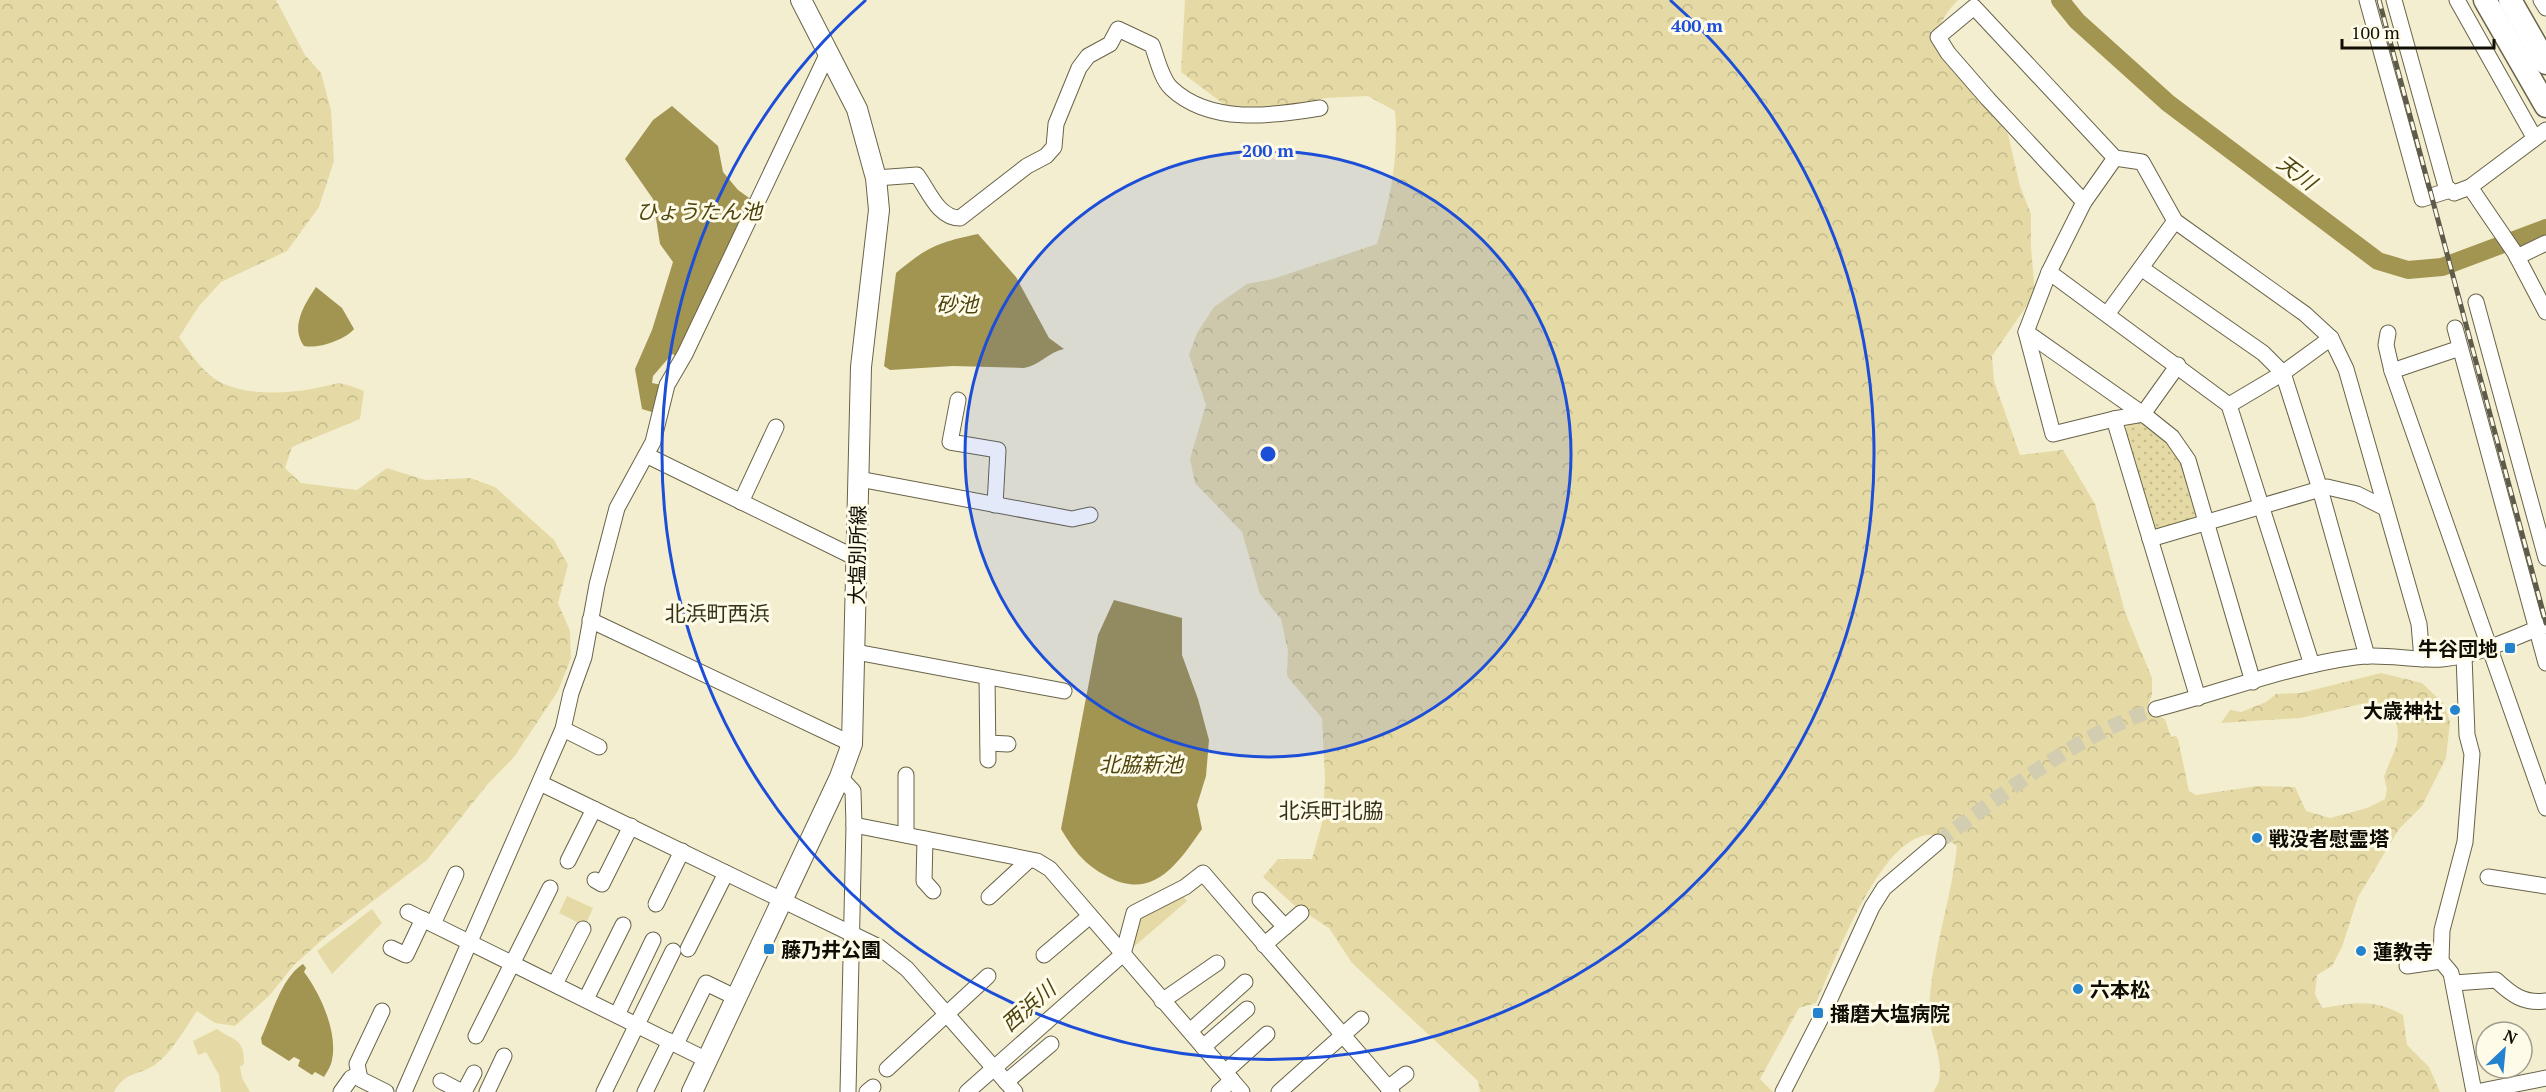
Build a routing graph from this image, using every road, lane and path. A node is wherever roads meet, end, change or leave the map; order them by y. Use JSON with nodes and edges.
{"nodes":[{"id":1,"x":801,"y":0,"type":"edge"},
{"id":2,"x":2367,"y":0,"type":"edge"},
{"id":3,"x":2394,"y":0,"type":"edge"},
{"id":4,"x":2457,"y":0,"type":"edge"},
{"id":5,"x":2541,"y":0,"type":"edge"},
{"id":6,"x":2496,"y":3,"type":"edge"},
{"id":7,"x":2546,"y":8,"type":"edge"},
{"id":8,"x":828,"y":53,"type":"junction"},
{"id":9,"x":2546,"y":63,"type":"edge"},
{"id":10,"x":2546,"y":106,"type":"edge"},
{"id":11,"x":1320,"y":108,"type":"dead end"},
{"id":12,"x":2540,"y":134,"type":"edge"},
{"id":13,"x":2115,"y":158,"type":"junction"},
{"id":14,"x":876,"y":178,"type":"junction"},
{"id":15,"x":2450,"y":190,"type":"junction"},
{"id":16,"x":2473,"y":191,"type":"junction"},
{"id":17,"x":2084,"y":202,"type":"junction"},
{"id":18,"x":2175,"y":221,"type":"junction"},
{"id":19,"x":2546,"y":243,"type":"edge"},
{"id":20,"x":2516,"y":255,"type":"junction"},
{"id":21,"x":2141,"y":268,"type":"junction"},
{"id":22,"x":2049,"y":272,"type":"junction"},
{"id":23,"x":2476,"y":302,"type":"dead end"},
{"id":24,"x":2546,"y":312,"type":"edge"},
{"id":25,"x":2108,"y":313,"type":"junction"},
{"id":26,"x":2455,"y":328,"type":"dead end"},
{"id":27,"x":2026,"y":332,"type":"junction"},
{"id":28,"x":2388,"y":333,"type":"dead end"},
{"id":29,"x":2331,"y":338,"type":"junction"},
{"id":30,"x":2460,"y":348,"type":"junction"},
{"id":31,"x":2178,"y":365,"type":"junction"},
{"id":32,"x":2392,"y":371,"type":"junction"},
{"id":33,"x":2283,"y":373,"type":"junction"},
{"id":34,"x":958,"y":400,"type":"dead end"},
{"id":35,"x":2229,"y":405,"type":"junction"},
{"id":36,"x":2143,"y":414,"type":"junction"},
{"id":37,"x":2114,"y":419,"type":"junction"},
{"id":38,"x":776,"y":427,"type":"dead end"},
{"id":39,"x":646,"y":456,"type":"junction"},
{"id":40,"x":859,"y":479,"type":"junction"},
{"id":41,"x":2320,"y":489,"type":"junction"},
{"id":42,"x":741,"y":502,"type":"junction"},
{"id":43,"x":996,"y":505,"type":"junction"},
{"id":44,"x":2264,"y":507,"type":"junction"},
{"id":45,"x":2385,"y":508,"type":"junction"},
{"id":46,"x":1090,"y":515,"type":"dead end"},
{"id":47,"x":2207,"y":524,"type":"junction"},
{"id":48,"x":2150,"y":539,"type":"junction"},
{"id":49,"x":856,"y":558,"type":"junction"},
{"id":50,"x":2546,"y":558,"type":"edge"},
{"id":51,"x":590,"y":620,"type":"junction"},
{"id":52,"x":2541,"y":627,"type":"edge"},
{"id":53,"x":2488,"y":647,"type":"junction"},
{"id":54,"x":856,"y":652,"type":"junction"},
{"id":55,"x":2367,"y":656,"type":"junction"},
{"id":56,"x":2464,"y":656,"type":"junction"},
{"id":57,"x":2422,"y":659,"type":"junction"},
{"id":58,"x":2546,"y":663,"type":"edge"},
{"id":59,"x":2312,"y":665,"type":"junction"},
{"id":60,"x":987,"y":677,"type":"junction"},
{"id":61,"x":2253,"y":682,"type":"junction"},
{"id":62,"x":1064,"y":691,"type":"dead end"},
{"id":63,"x":2198,"y":698,"type":"junction"},
{"id":64,"x":2156,"y":709,"type":"tunnel mouth"},
{"id":65,"x":563,"y":729,"type":"junction"},
{"id":66,"x":985,"y":741,"type":"junction"},
{"id":67,"x":852,"y":744,"type":"junction"},
{"id":68,"x":1008,"y":744,"type":"dead end"},
{"id":69,"x":599,"y":747,"type":"dead end"},
{"id":70,"x":988,"y":760,"type":"dead end"},
{"id":71,"x":906,"y":775,"type":"dead end"},
{"id":72,"x":840,"y":777,"type":"junction"},
{"id":73,"x":540,"y":783,"type":"junction"},
{"id":74,"x":2546,"y":808,"type":"edge"},
{"id":75,"x":594,"y":809,"type":"junction"},
{"id":76,"x":854,"y":825,"type":"junction"},
{"id":77,"x":631,"y":826,"type":"junction"},
{"id":78,"x":906,"y":835,"type":"junction"},
{"id":79,"x":925,"y":839,"type":"junction"},
{"id":80,"x":1938,"y":842,"type":"tunnel mouth"},
{"id":81,"x":682,"y":851,"type":"junction"},
{"id":82,"x":1029,"y":860,"type":"junction"},
{"id":83,"x":568,"y":861,"type":"dead end"},
{"id":84,"x":726,"y":873,"type":"junction"},
{"id":85,"x":456,"y":874,"type":"dead end"},
{"id":86,"x":2488,"y":877,"type":"dead end"},
{"id":87,"x":595,"y":880,"type":"dead end"},
{"id":88,"x":2546,"y":886,"type":"edge"},
{"id":89,"x":550,"y":888,"type":"dead end"},
{"id":90,"x":933,"y":891,"type":"dead end"},
{"id":91,"x":989,"y":897,"type":"dead end"},
{"id":92,"x":783,"y":900,"type":"junction"},
{"id":93,"x":1260,"y":900,"type":"dead end"},
{"id":94,"x":656,"y":903,"type":"dead end"},
{"id":95,"x":408,"y":912,"type":"dead end"},
{"id":96,"x":1301,"y":913,"type":"dead end"},
{"id":97,"x":1090,"y":916,"type":"junction"},
{"id":98,"x":428,"y":922,"type":"junction"},
{"id":99,"x":622,"y":925,"type":"dead end"},
{"id":100,"x":1285,"y":927,"type":"junction"},
{"id":101,"x":583,"y":929,"type":"dead end"},
{"id":102,"x":850,"y":932,"type":"junction"},
{"id":103,"x":653,"y":940,"type":"dead end"},
{"id":104,"x":470,"y":942,"type":"junction"},
{"id":105,"x":1264,"y":945,"type":"junction"},
{"id":106,"x":391,"y":948,"type":"dead end"},
{"id":107,"x":1123,"y":954,"type":"junction"},
{"id":108,"x":1044,"y":955,"type":"dead end"},
{"id":109,"x":2441,"y":961,"type":"junction"},
{"id":110,"x":513,"y":963,"type":"junction"},
{"id":111,"x":1217,"y":963,"type":"dead end"},
{"id":112,"x":2408,"y":966,"type":"dead end"},
{"id":113,"x":988,"y":976,"type":"dead end"},
{"id":114,"x":1245,"y":982,"type":"dead end"},
{"id":115,"x":2454,"y":982,"type":"junction"},
{"id":116,"x":555,"y":984,"type":"junction"},
{"id":117,"x":737,"y":998,"type":"junction"},
{"id":118,"x":586,"y":999,"type":"junction"},
{"id":119,"x":1162,"y":1001,"type":"junction"},
{"id":120,"x":2546,"y":1001,"type":"edge"},
{"id":121,"x":1247,"y":1009,"type":"dead end"},
{"id":122,"x":382,"y":1011,"type":"dead end"},
{"id":123,"x":946,"y":1014,"type":"junction"},
{"id":124,"x":617,"y":1015,"type":"junction"},
{"id":125,"x":1361,"y":1019,"type":"dead end"},
{"id":126,"x":638,"y":1025,"type":"junction"},
{"id":127,"x":1190,"y":1031,"type":"junction"},
{"id":128,"x":1267,"y":1034,"type":"dead end"},
{"id":129,"x":476,"y":1036,"type":"dead end"},
{"id":130,"x":1342,"y":1036,"type":"junction"},
{"id":131,"x":673,"y":1043,"type":"junction"},
{"id":132,"x":1051,"y":1044,"type":"dead end"},
{"id":133,"x":1203,"y":1047,"type":"junction"},
{"id":134,"x":504,"y":1056,"type":"dead end"},
{"id":135,"x":707,"y":1060,"type":"junction"},
{"id":136,"x":887,"y":1069,"type":"dead end"},
{"id":137,"x":994,"y":1069,"type":"junction"},
{"id":138,"x":474,"y":1073,"type":"dead end"},
{"id":139,"x":1406,"y":1074,"type":"dead end"},
{"id":140,"x":358,"y":1075,"type":"junction"},
{"id":141,"x":2546,"y":1078,"type":"edge"},
{"id":142,"x":441,"y":1081,"type":"dead end"},
{"id":143,"x":1233,"y":1082,"type":"edge"},
{"id":144,"x":1011,"y":1087,"type":"edge"},
{"id":145,"x":650,"y":1090,"type":"edge"},
{"id":146,"x":1390,"y":1090,"type":"edge"},
{"id":147,"x":341,"y":1092,"type":"edge"},
{"id":148,"x":386,"y":1092,"type":"edge"},
{"id":149,"x":404,"y":1092,"type":"edge"},
{"id":150,"x":463,"y":1092,"type":"edge"},
{"id":151,"x":487,"y":1092,"type":"edge"},
{"id":152,"x":604,"y":1092,"type":"edge"},
{"id":153,"x":692,"y":1092,"type":"edge"},
{"id":154,"x":848,"y":1092,"type":"edge"},
{"id":155,"x":967,"y":1092,"type":"edge"},
{"id":156,"x":1219,"y":1092,"type":"edge"},
{"id":157,"x":1279,"y":1092,"type":"edge"},
{"id":158,"x":1783,"y":1092,"type":"edge"},
{"id":159,"x":2475,"y":1092,"type":"edge"}],
"edges":[{"from":1,"to":8,"type":"main road","name":"大塩別所線"},
{"from":2,"to":15,"type":"street"},
{"from":3,"to":15,"type":"street"},
{"from":4,"to":12,"type":"street"},
{"from":5,"to":7,"type":"street"},
{"from":6,"to":9,"type":"highway"},
{"from":6,"to":10,"type":"highway"},
{"from":8,"to":14,"type":"main road","name":"大塩別所線"},
{"from":8,"to":39,"type":"street"},
{"from":11,"to":14,"type":"street"},
{"from":12,"to":16,"type":"street"},
{"from":13,"to":17,"type":"street"},
{"from":13,"to":17,"type":"street"},
{"from":13,"to":18,"type":"street"},
{"from":14,"to":40,"type":"main road","name":"大塩別所線"},
{"from":15,"to":16,"type":"street"},
{"from":16,"to":20,"type":"street"},
{"from":17,"to":22,"type":"street"},
{"from":18,"to":21,"type":"street"},
{"from":18,"to":29,"type":"street"},
{"from":19,"to":20,"type":"street"},
{"from":20,"to":24,"type":"street"},
{"from":21,"to":25,"type":"street"},
{"from":21,"to":33,"type":"street"},
{"from":22,"to":25,"type":"street"},
{"from":22,"to":27,"type":"street"},
{"from":23,"to":50,"type":"street"},
{"from":25,"to":31,"type":"street"},
{"from":26,"to":30,"type":"street"},
{"from":27,"to":36,"type":"street"},
{"from":27,"to":37,"type":"street"},
{"from":28,"to":32,"type":"street"},
{"from":29,"to":33,"type":"street"},
{"from":29,"to":45,"type":"street"},
{"from":30,"to":32,"type":"street"},
{"from":30,"to":52,"type":"street"},
{"from":31,"to":35,"type":"street"},
{"from":31,"to":36,"type":"street"},
{"from":32,"to":53,"type":"street"},
{"from":33,"to":35,"type":"street"},
{"from":33,"to":41,"type":"street"},
{"from":34,"to":43,"type":"street"},
{"from":35,"to":44,"type":"street"},
{"from":36,"to":37,"type":"street"},
{"from":36,"to":47,"type":"street"},
{"from":37,"to":48,"type":"street"},
{"from":38,"to":42,"type":"street"},
{"from":39,"to":42,"type":"street"},
{"from":39,"to":51,"type":"street"},
{"from":40,"to":43,"type":"street"},
{"from":40,"to":49,"type":"main road","name":"大塩別所線"},
{"from":41,"to":44,"type":"street"},
{"from":41,"to":45,"type":"street"},
{"from":41,"to":55,"type":"street"},
{"from":42,"to":49,"type":"street"},
{"from":43,"to":46,"type":"street"},
{"from":44,"to":47,"type":"street"},
{"from":44,"to":59,"type":"street"},
{"from":45,"to":57,"type":"street"},
{"from":47,"to":48,"type":"street"},
{"from":47,"to":61,"type":"street"},
{"from":48,"to":63,"type":"street"},
{"from":49,"to":54,"type":"main road","name":"大塩別所線"},
{"from":51,"to":65,"type":"street"},
{"from":51,"to":67,"type":"street"},
{"from":52,"to":53,"type":"street"},
{"from":52,"to":58,"type":"street"},
{"from":53,"to":56,"type":"street"},
{"from":53,"to":74,"type":"street"},
{"from":54,"to":60,"type":"street"},
{"from":54,"to":67,"type":"main road","name":"大塩別所線"},
{"from":55,"to":57,"type":"street"},
{"from":55,"to":59,"type":"street"},
{"from":56,"to":57,"type":"street"},
{"from":56,"to":109,"type":"street"},
{"from":59,"to":61,"type":"street"},
{"from":60,"to":62,"type":"street"},
{"from":60,"to":66,"type":"street"},
{"from":61,"to":63,"type":"street"},
{"from":63,"to":64,"type":"street"},
{"from":65,"to":69,"type":"street"},
{"from":65,"to":73,"type":"street"},
{"from":66,"to":68,"type":"street"},
{"from":66,"to":70,"type":"street"},
{"from":67,"to":72,"type":"main road","name":"大塩別所線"},
{"from":71,"to":78,"type":"street"},
{"from":72,"to":76,"type":"street"},
{"from":72,"to":92,"type":"main road","name":"大塩別所線"},
{"from":73,"to":75,"type":"street"},
{"from":73,"to":104,"type":"street"},
{"from":75,"to":77,"type":"street"},
{"from":75,"to":83,"type":"street"},
{"from":76,"to":78,"type":"street"},
{"from":76,"to":102,"type":"street"},
{"from":77,"to":81,"type":"street"},
{"from":77,"to":87,"type":"street"},
{"from":78,"to":79,"type":"street"},
{"from":79,"to":82,"type":"street"},
{"from":79,"to":90,"type":"street"},
{"from":80,"to":158,"type":"street"},
{"from":81,"to":84,"type":"street"},
{"from":81,"to":94,"type":"street"},
{"from":82,"to":91,"type":"street"},
{"from":82,"to":97,"type":"street"},
{"from":84,"to":92,"type":"street"},
{"from":84,"to":126,"type":"street"},
{"from":85,"to":98,"type":"street"},
{"from":86,"to":88,"type":"street"},
{"from":89,"to":110,"type":"street"},
{"from":92,"to":102,"type":"street"},
{"from":92,"to":117,"type":"main road","name":"大塩別所線"},
{"from":93,"to":100,"type":"street"},
{"from":95,"to":98,"type":"street"},
{"from":96,"to":100,"type":"street"},
{"from":97,"to":107,"type":"street"},
{"from":97,"to":108,"type":"street"},
{"from":98,"to":104,"type":"street"},
{"from":98,"to":106,"type":"street"},
{"from":99,"to":118,"type":"street"},
{"from":100,"to":105,"type":"street"},
{"from":101,"to":116,"type":"street"},
{"from":102,"to":123,"type":"street"},
{"from":102,"to":154,"type":"street"},
{"from":103,"to":124,"type":"street"},
{"from":104,"to":110,"type":"street"},
{"from":104,"to":149,"type":"street"},
{"from":105,"to":107,"type":"street"},
{"from":105,"to":130,"type":"street"},
{"from":107,"to":119,"type":"street"},
{"from":107,"to":137,"type":"street"},
{"from":109,"to":112,"type":"street"},
{"from":109,"to":115,"type":"street"},
{"from":110,"to":116,"type":"street"},
{"from":110,"to":129,"type":"street"},
{"from":111,"to":119,"type":"street"},
{"from":113,"to":123,"type":"street"},
{"from":114,"to":127,"type":"street"},
{"from":115,"to":120,"type":"street"},
{"from":115,"to":159,"type":"street"},
{"from":116,"to":118,"type":"street"},
{"from":117,"to":131,"type":"street"},
{"from":117,"to":135,"type":"main road","name":"大塩別所線"},
{"from":118,"to":124,"type":"street"},
{"from":119,"to":127,"type":"street"},
{"from":121,"to":133,"type":"street"},
{"from":122,"to":140,"type":"street"},
{"from":123,"to":136,"type":"street"},
{"from":123,"to":137,"type":"street"},
{"from":124,"to":126,"type":"street"},
{"from":125,"to":130,"type":"street"},
{"from":126,"to":131,"type":"street"},
{"from":126,"to":152,"type":"street"},
{"from":127,"to":133,"type":"street"},
{"from":128,"to":143,"type":"street"},
{"from":130,"to":146,"type":"street"},
{"from":130,"to":157,"type":"street"},
{"from":131,"to":135,"type":"street"},
{"from":131,"to":145,"type":"street"},
{"from":132,"to":144,"type":"street"},
{"from":133,"to":143,"type":"street"},
{"from":134,"to":151,"type":"street"},
{"from":135,"to":153,"type":"main road","name":"大塩別所線"},
{"from":137,"to":144,"type":"street"},
{"from":137,"to":155,"type":"street"},
{"from":138,"to":150,"type":"street"},
{"from":139,"to":146,"type":"street"},
{"from":140,"to":147,"type":"street"},
{"from":140,"to":148,"type":"street"},
{"from":141,"to":159,"type":"street"},
{"from":142,"to":150,"type":"street"},
{"from":143,"to":156,"type":"street"}]}
